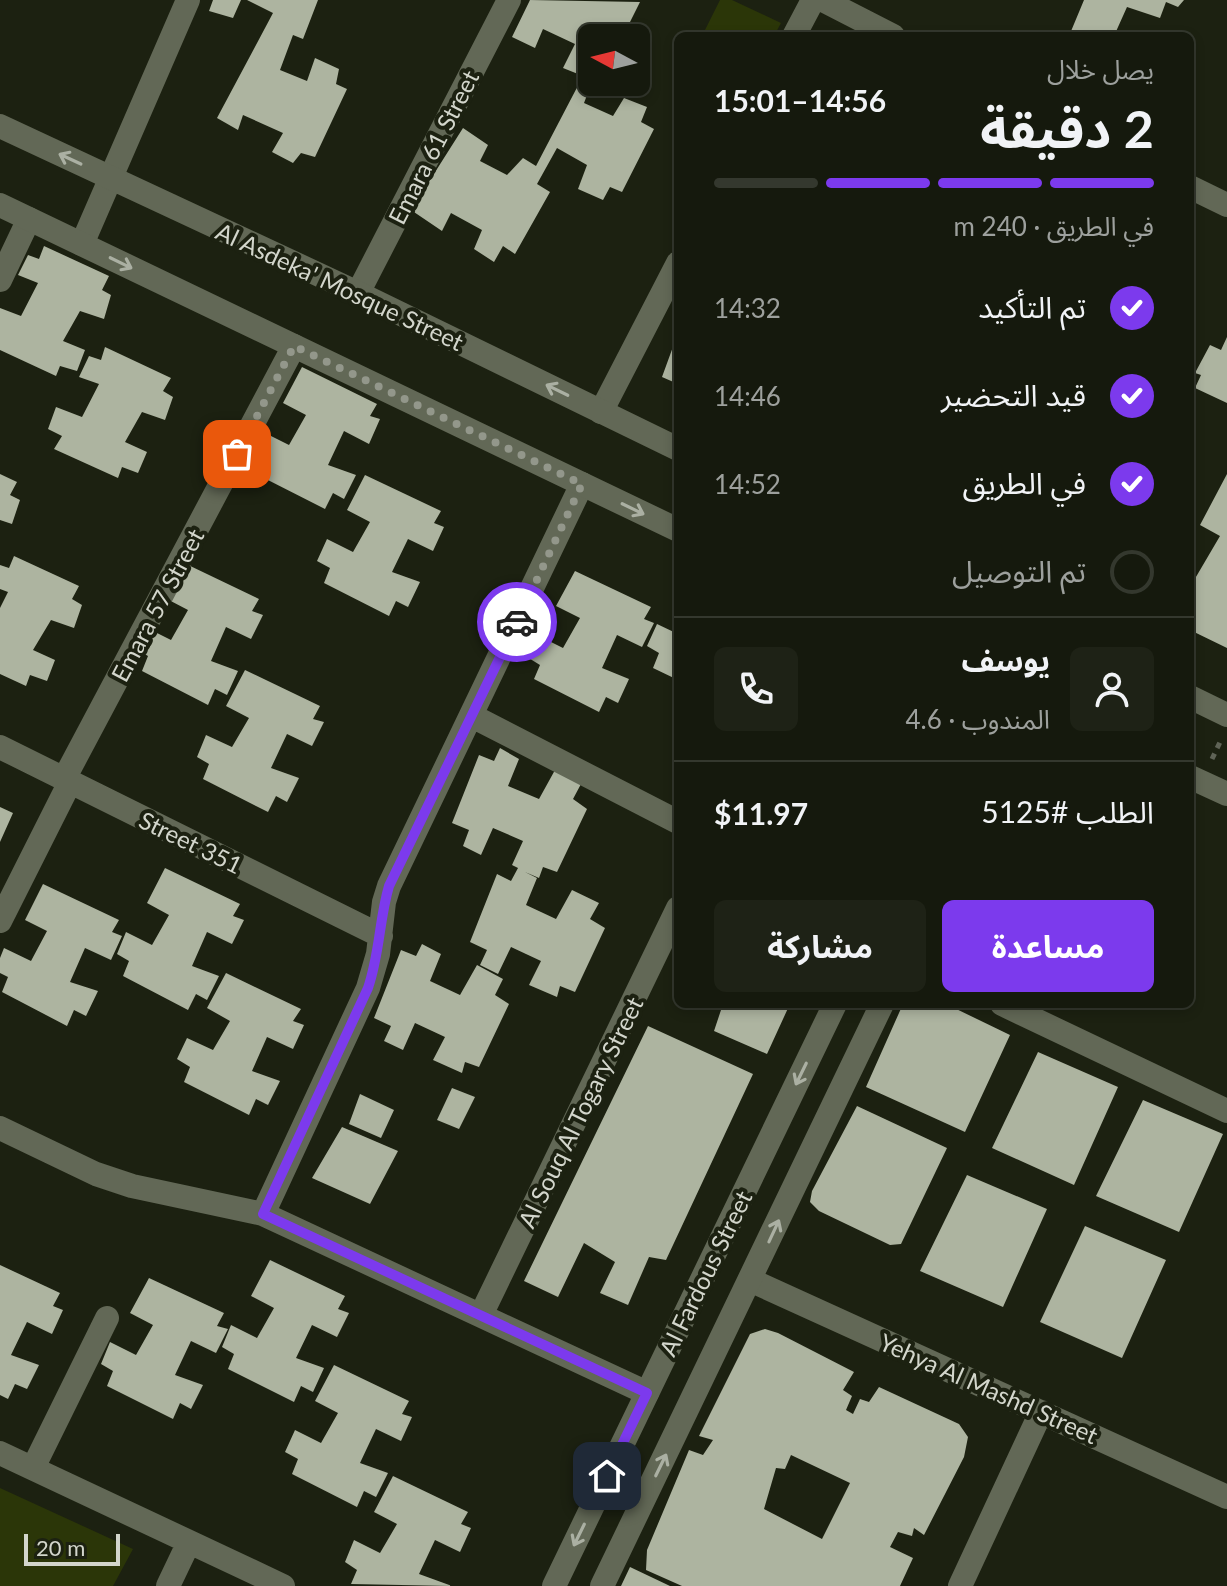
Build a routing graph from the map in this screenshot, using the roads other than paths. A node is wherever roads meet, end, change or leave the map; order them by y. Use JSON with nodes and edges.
{"nodes":[{"id":1,"x":188,"y":0,"type":"edge"},
{"id":2,"x":509,"y":0,"type":"edge"},
{"id":3,"x":813,"y":0,"type":"edge"},
{"id":4,"x":823,"y":0,"type":"edge"},
{"id":5,"x":796,"y":32,"type":"edge"},
{"id":6,"x":885,"y":32,"type":"edge"},
{"id":7,"x":0,"y":126,"type":"edge"},
{"id":8,"x":111,"y":178,"type":"junction"},
{"id":9,"x":1194,"y":189,"type":"edge"},
{"id":10,"x":0,"y":205,"type":"edge"},
{"id":11,"x":1227,"y":205,"type":"edge"},
{"id":12,"x":29,"y":219,"type":"junction"},
{"id":13,"x":82,"y":244,"type":"junction"},
{"id":14,"x":674,"y":271,"type":"edge"},
{"id":15,"x":0,"y":280,"type":"edge"},
{"id":16,"x":358,"y":293,"type":"junction"},
{"id":17,"x":294,"y":346,"type":"junction"},
{"id":18,"x":601,"y":412,"type":"junction"},
{"id":19,"x":674,"y":447,"type":"edge"},
{"id":20,"x":582,"y":484,"type":"junction"},
{"id":21,"x":674,"y":528,"type":"edge"},
{"id":22,"x":1194,"y":699,"type":"edge"},
{"id":23,"x":1227,"y":715,"type":"edge"},
{"id":24,"x":472,"y":716,"type":"junction"},
{"id":25,"x":0,"y":747,"type":"edge"},
{"id":26,"x":1194,"y":779,"type":"edge"},
{"id":27,"x":67,"y":780,"type":"junction"},
{"id":28,"x":1227,"y":794,"type":"edge"},
{"id":29,"x":674,"y":820,"type":"edge"},
{"id":30,"x":674,"y":916,"type":"edge"},
{"id":31,"x":0,"y":921,"type":"edge"},
{"id":32,"x":381,"y":936,"type":"junction"},
{"id":33,"x":833,"y":1008,"type":"edge"},
{"id":34,"x":880,"y":1008,"type":"edge"},
{"id":35,"x":1010,"y":1008,"type":"edge"},
{"id":36,"x":1227,"y":1111,"type":"edge"},
{"id":37,"x":0,"y":1128,"type":"edge"},
{"id":38,"x":263,"y":1214,"type":"junction"},
{"id":39,"x":750,"y":1280,"type":"junction"},
{"id":40,"x":481,"y":1315,"type":"junction"},
{"id":41,"x":107,"y":1318,"type":"dead end"},
{"id":42,"x":647,"y":1393,"type":"junction"},
{"id":43,"x":1041,"y":1412,"type":"junction"},
{"id":44,"x":0,"y":1453,"type":"edge"},
{"id":45,"x":33,"y":1468,"type":"junction"},
{"id":46,"x":1227,"y":1497,"type":"edge"},
{"id":47,"x":189,"y":1542,"type":"junction"},
{"id":48,"x":168,"y":1586,"type":"edge"},
{"id":49,"x":283,"y":1586,"type":"edge"},
{"id":50,"x":554,"y":1586,"type":"edge"},
{"id":51,"x":602,"y":1586,"type":"edge"},
{"id":52,"x":960,"y":1586,"type":"edge"}],
"edges":[{"from":1,"to":8,"type":"street"},
{"from":2,"to":16,"type":"street","name":"Emara 61 Street"},
{"from":3,"to":5,"type":"street"},
{"from":4,"to":6,"type":"street"},
{"from":8,"to":7,"type":"street","name":"Al Asdeka' Mosque Street","one_way":true},
{"from":8,"to":13,"type":"street"},
{"from":8,"to":16,"type":"street","name":"Al Asdeka' Mosque Street"},
{"from":9,"to":11,"type":"street"},
{"from":10,"to":12,"type":"street"},
{"from":12,"to":13,"type":"street"},
{"from":12,"to":15,"type":"street"},
{"from":13,"to":17,"type":"street","one_way":true},
{"from":14,"to":18,"type":"street"},
{"from":18,"to":16,"type":"street","name":"Al Asdeka' Mosque Street","one_way":true},
{"from":17,"to":20,"type":"street"},
{"from":17,"to":27,"type":"street","name":"Emara 57 Street"},
{"from":18,"to":19,"type":"street","name":"Al Asdeka' Mosque Street"},
{"from":20,"to":21,"type":"street","one_way":true},
{"from":20,"to":24,"type":"street"},
{"from":22,"to":23,"type":"street"},
{"from":24,"to":29,"type":"street"},
{"from":24,"to":32,"type":"street"},
{"from":25,"to":27,"type":"street","name":"Street 351"},
{"from":26,"to":28,"type":"street"},
{"from":27,"to":31,"type":"street","name":"Emara 57 Street"},
{"from":27,"to":32,"type":"street","name":"Street 351"},
{"from":30,"to":40,"type":"street","name":"Al Souq Al Togary Street"},
{"from":32,"to":38,"type":"street"},
{"from":33,"to":42,"type":"street","name":"Al Fardous Street","one_way":true},
{"from":39,"to":34,"type":"street","name":"Al Fardous Street","one_way":true},
{"from":35,"to":36,"type":"street"},
{"from":37,"to":38,"type":"street"},
{"from":38,"to":40,"type":"street"},
{"from":39,"to":43,"type":"street","name":"Yehya Al Mashd Street"},
{"from":51,"to":39,"type":"street","name":"Al Fardous Street","one_way":true},
{"from":40,"to":42,"type":"street"},
{"from":41,"to":45,"type":"street"},
{"from":42,"to":50,"type":"street","name":"Al Fardous Street","one_way":true},
{"from":43,"to":46,"type":"street","name":"Yehya Al Mashd Street"},
{"from":43,"to":52,"type":"street"},
{"from":44,"to":45,"type":"street"},
{"from":45,"to":47,"type":"street"},
{"from":47,"to":48,"type":"street"},
{"from":47,"to":49,"type":"street"}]}
